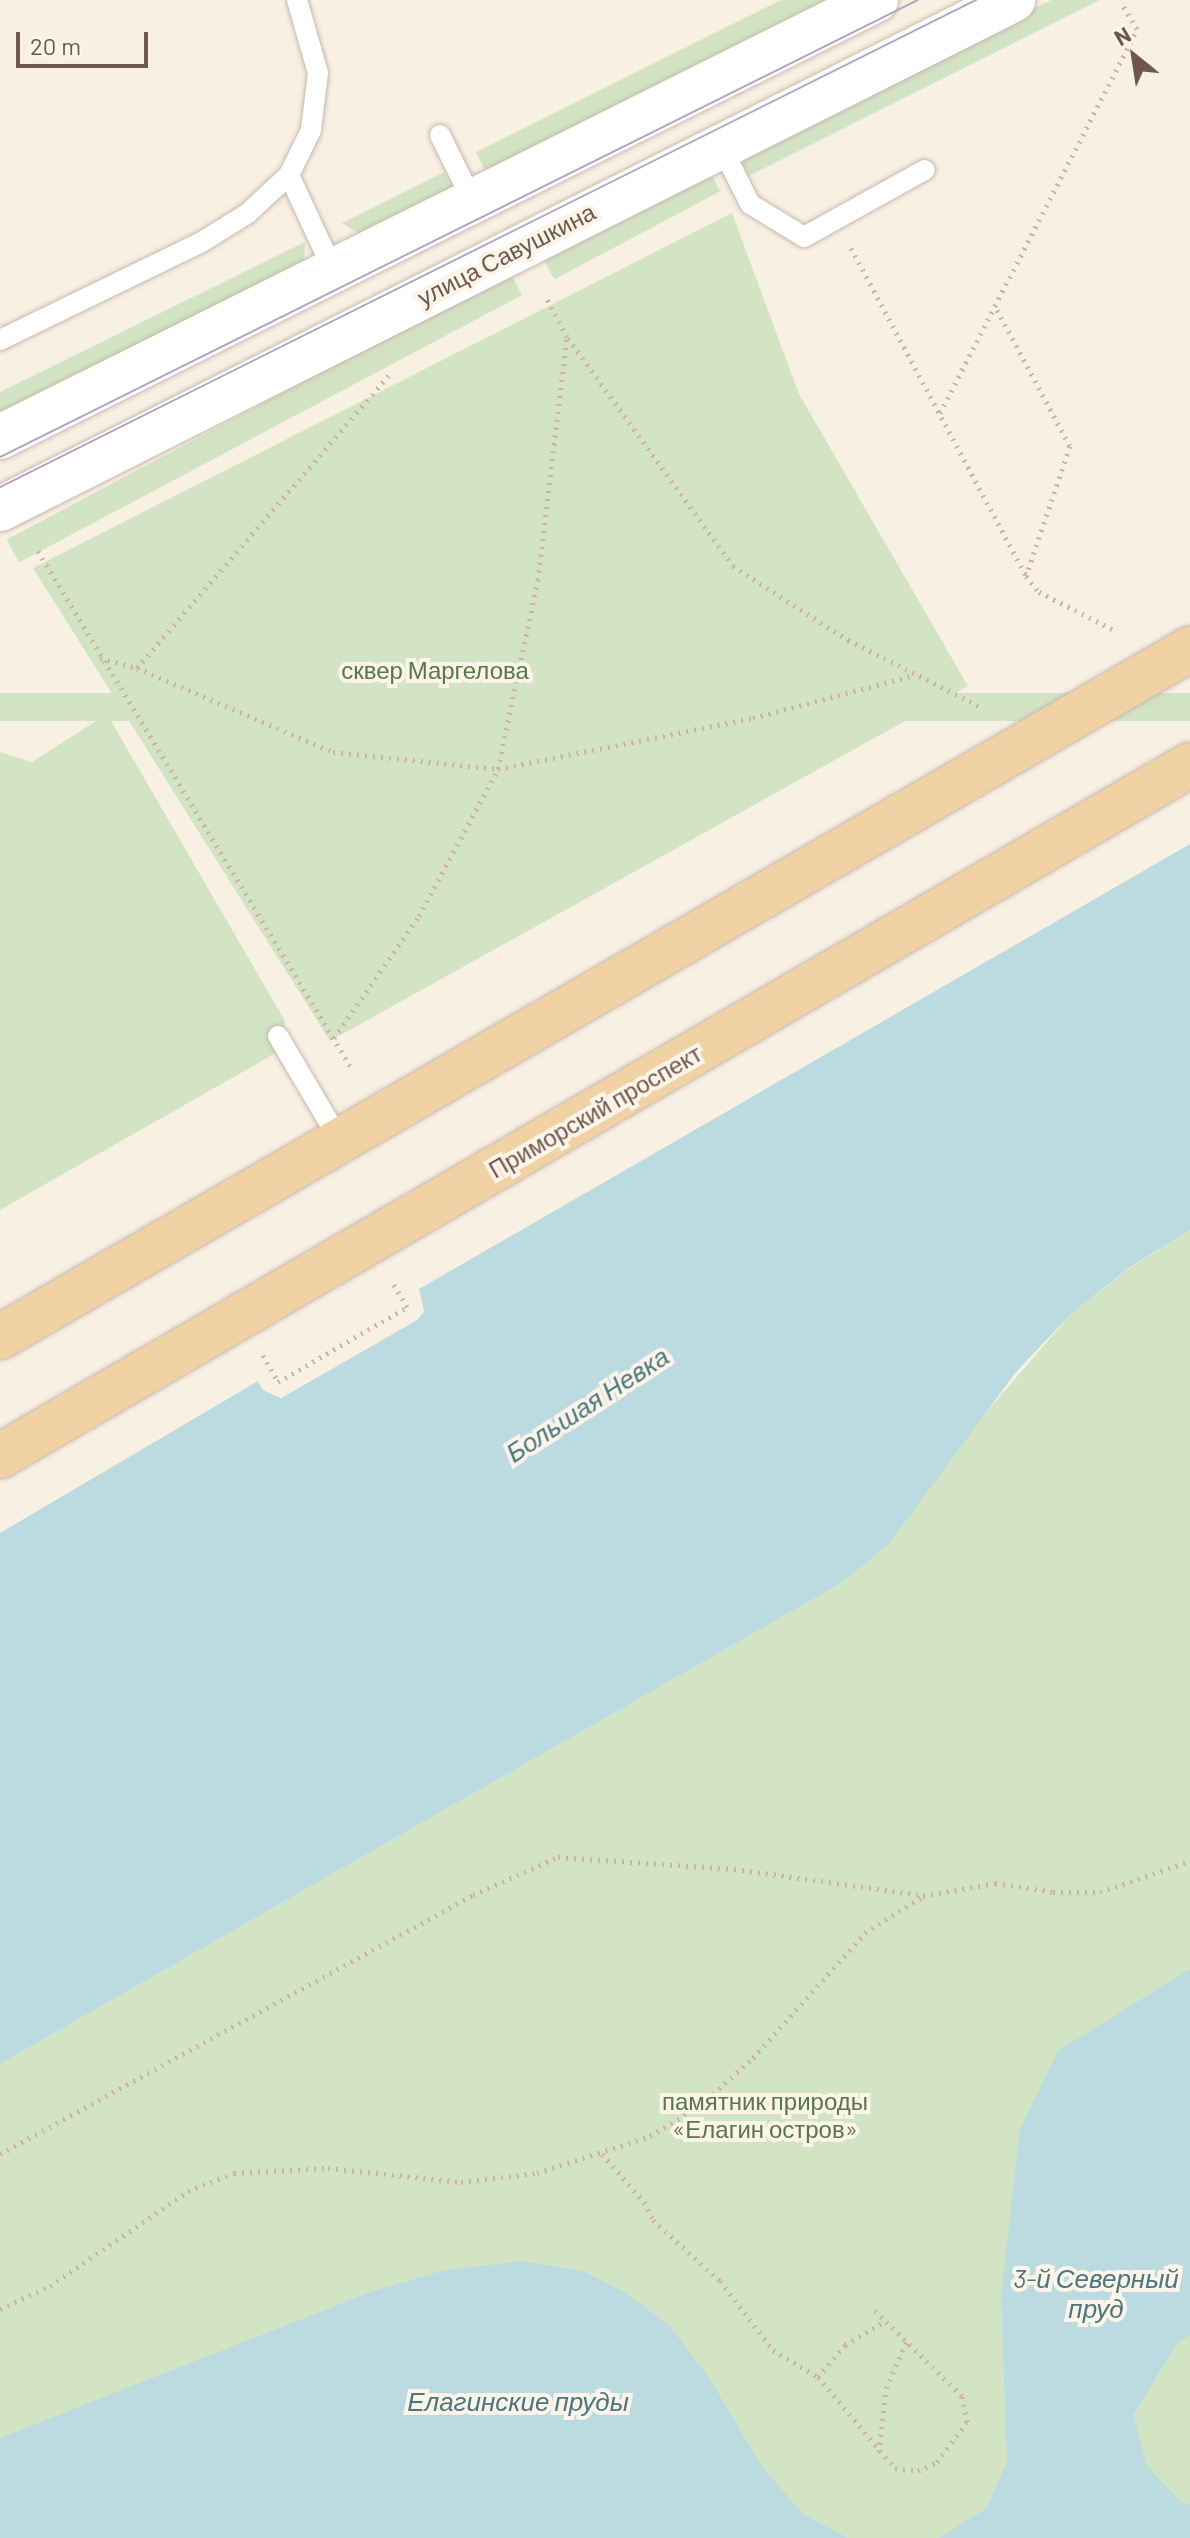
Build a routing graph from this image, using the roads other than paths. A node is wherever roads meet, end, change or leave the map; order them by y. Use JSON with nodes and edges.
{"nodes":[{"id":1,"x":297,"y":0,"type":"edge"},
{"id":2,"x":876,"y":0,"type":"edge"},
{"id":3,"x":1013,"y":0,"type":"edge"},
{"id":4,"x":440,"y":135,"type":"dead end"},
{"id":5,"x":721,"y":146,"type":"junction"},
{"id":6,"x":925,"y":170,"type":"dead end"},
{"id":7,"x":289,"y":175,"type":"junction"},
{"id":8,"x":473,"y":202,"type":"junction"},
{"id":9,"x":333,"y":270,"type":"junction"},
{"id":10,"x":0,"y":340,"type":"edge"},
{"id":11,"x":0,"y":437,"type":"edge"},
{"id":12,"x":0,"y":509,"type":"edge"},
{"id":13,"x":1190,"y":649,"type":"edge"},
{"id":14,"x":1190,"y":765,"type":"edge"},
{"id":15,"x":278,"y":1036,"type":"dead end"},
{"id":16,"x":340,"y":1141,"type":"junction"},
{"id":17,"x":0,"y":1337,"type":"edge"},
{"id":18,"x":0,"y":1456,"type":"edge"}],
"edges":[{"from":1,"to":7,"type":"lane"},
{"from":2,"to":8,"type":"main road"},
{"from":3,"to":5,"type":"main road","name":"улица Савушкина"},
{"from":4,"to":8,"type":"lane"},
{"from":5,"to":6,"type":"lane"},
{"from":5,"to":12,"type":"main road","name":"улица Савушкина"},
{"from":7,"to":9,"type":"lane"},
{"from":7,"to":10,"type":"lane"},
{"from":8,"to":9,"type":"main road"},
{"from":9,"to":11,"type":"main road"},
{"from":13,"to":16,"type":"main road"},
{"from":14,"to":18,"type":"main road","name":"Приморский проспект"},
{"from":15,"to":16,"type":"lane"},
{"from":16,"to":17,"type":"main road"}]}
